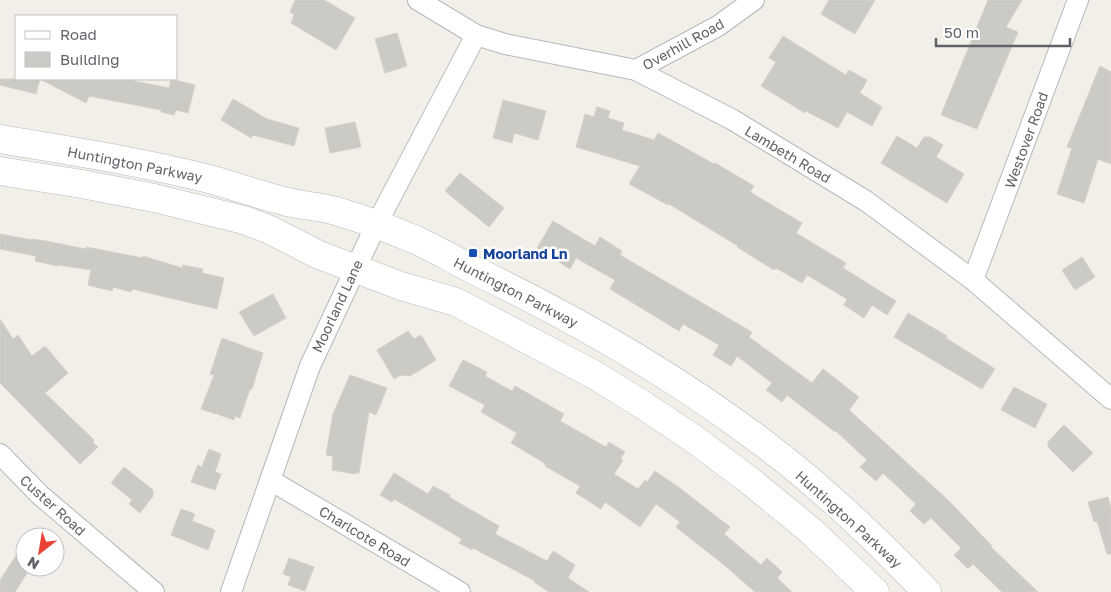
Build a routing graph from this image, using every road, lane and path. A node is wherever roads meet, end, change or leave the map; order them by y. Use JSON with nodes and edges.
{"nodes":[{"id":1,"x":418,"y":0,"type":"edge"},
{"id":2,"x":754,"y":0,"type":"edge"},
{"id":3,"x":1078,"y":0,"type":"edge"},
{"id":4,"x":476,"y":34,"type":"junction"},
{"id":5,"x":636,"y":70,"type":"junction"},
{"id":6,"x":0,"y":139,"type":"edge"},
{"id":7,"x":0,"y":171,"type":"edge"},
{"id":8,"x":376,"y":225,"type":"junction"},
{"id":9,"x":355,"y":268,"type":"junction"},
{"id":10,"x":973,"y":280,"type":"junction"},
{"id":11,"x":1111,"y":399,"type":"edge"},
{"id":12,"x":0,"y":454,"type":"edge"},
{"id":13,"x":270,"y":480,"type":"junction"},
{"id":14,"x":154,"y":592,"type":"edge"},
{"id":15,"x":231,"y":592,"type":"edge"},
{"id":16,"x":460,"y":592,"type":"edge"},
{"id":17,"x":875,"y":592,"type":"edge"},
{"id":18,"x":927,"y":592,"type":"edge"}],
"edges":[{"from":1,"to":4,"type":"street","name":"Lambeth Road"},
{"from":2,"to":5,"type":"street","name":"Overhill Road"},
{"from":3,"to":10,"type":"street","name":"Westover Road"},
{"from":4,"to":5,"type":"street","name":"Lambeth Road"},
{"from":4,"to":8,"type":"street","name":"Moorland Lane"},
{"from":5,"to":10,"type":"street","name":"Lambeth Road"},
{"from":6,"to":8,"type":"street","name":"Huntington Parkway"},
{"from":7,"to":9,"type":"street"},
{"from":8,"to":9,"type":"street","name":"Moorland Lane"},
{"from":8,"to":18,"type":"street","name":"Huntington Parkway"},
{"from":9,"to":13,"type":"street","name":"Moorland Lane"},
{"from":9,"to":17,"type":"street"},
{"from":10,"to":11,"type":"street","name":"Lambeth Road"},
{"from":12,"to":14,"type":"street","name":"Custer Road"},
{"from":13,"to":15,"type":"street","name":"Moorland Lane"},
{"from":13,"to":16,"type":"street","name":"Charlcote Road"}]}
